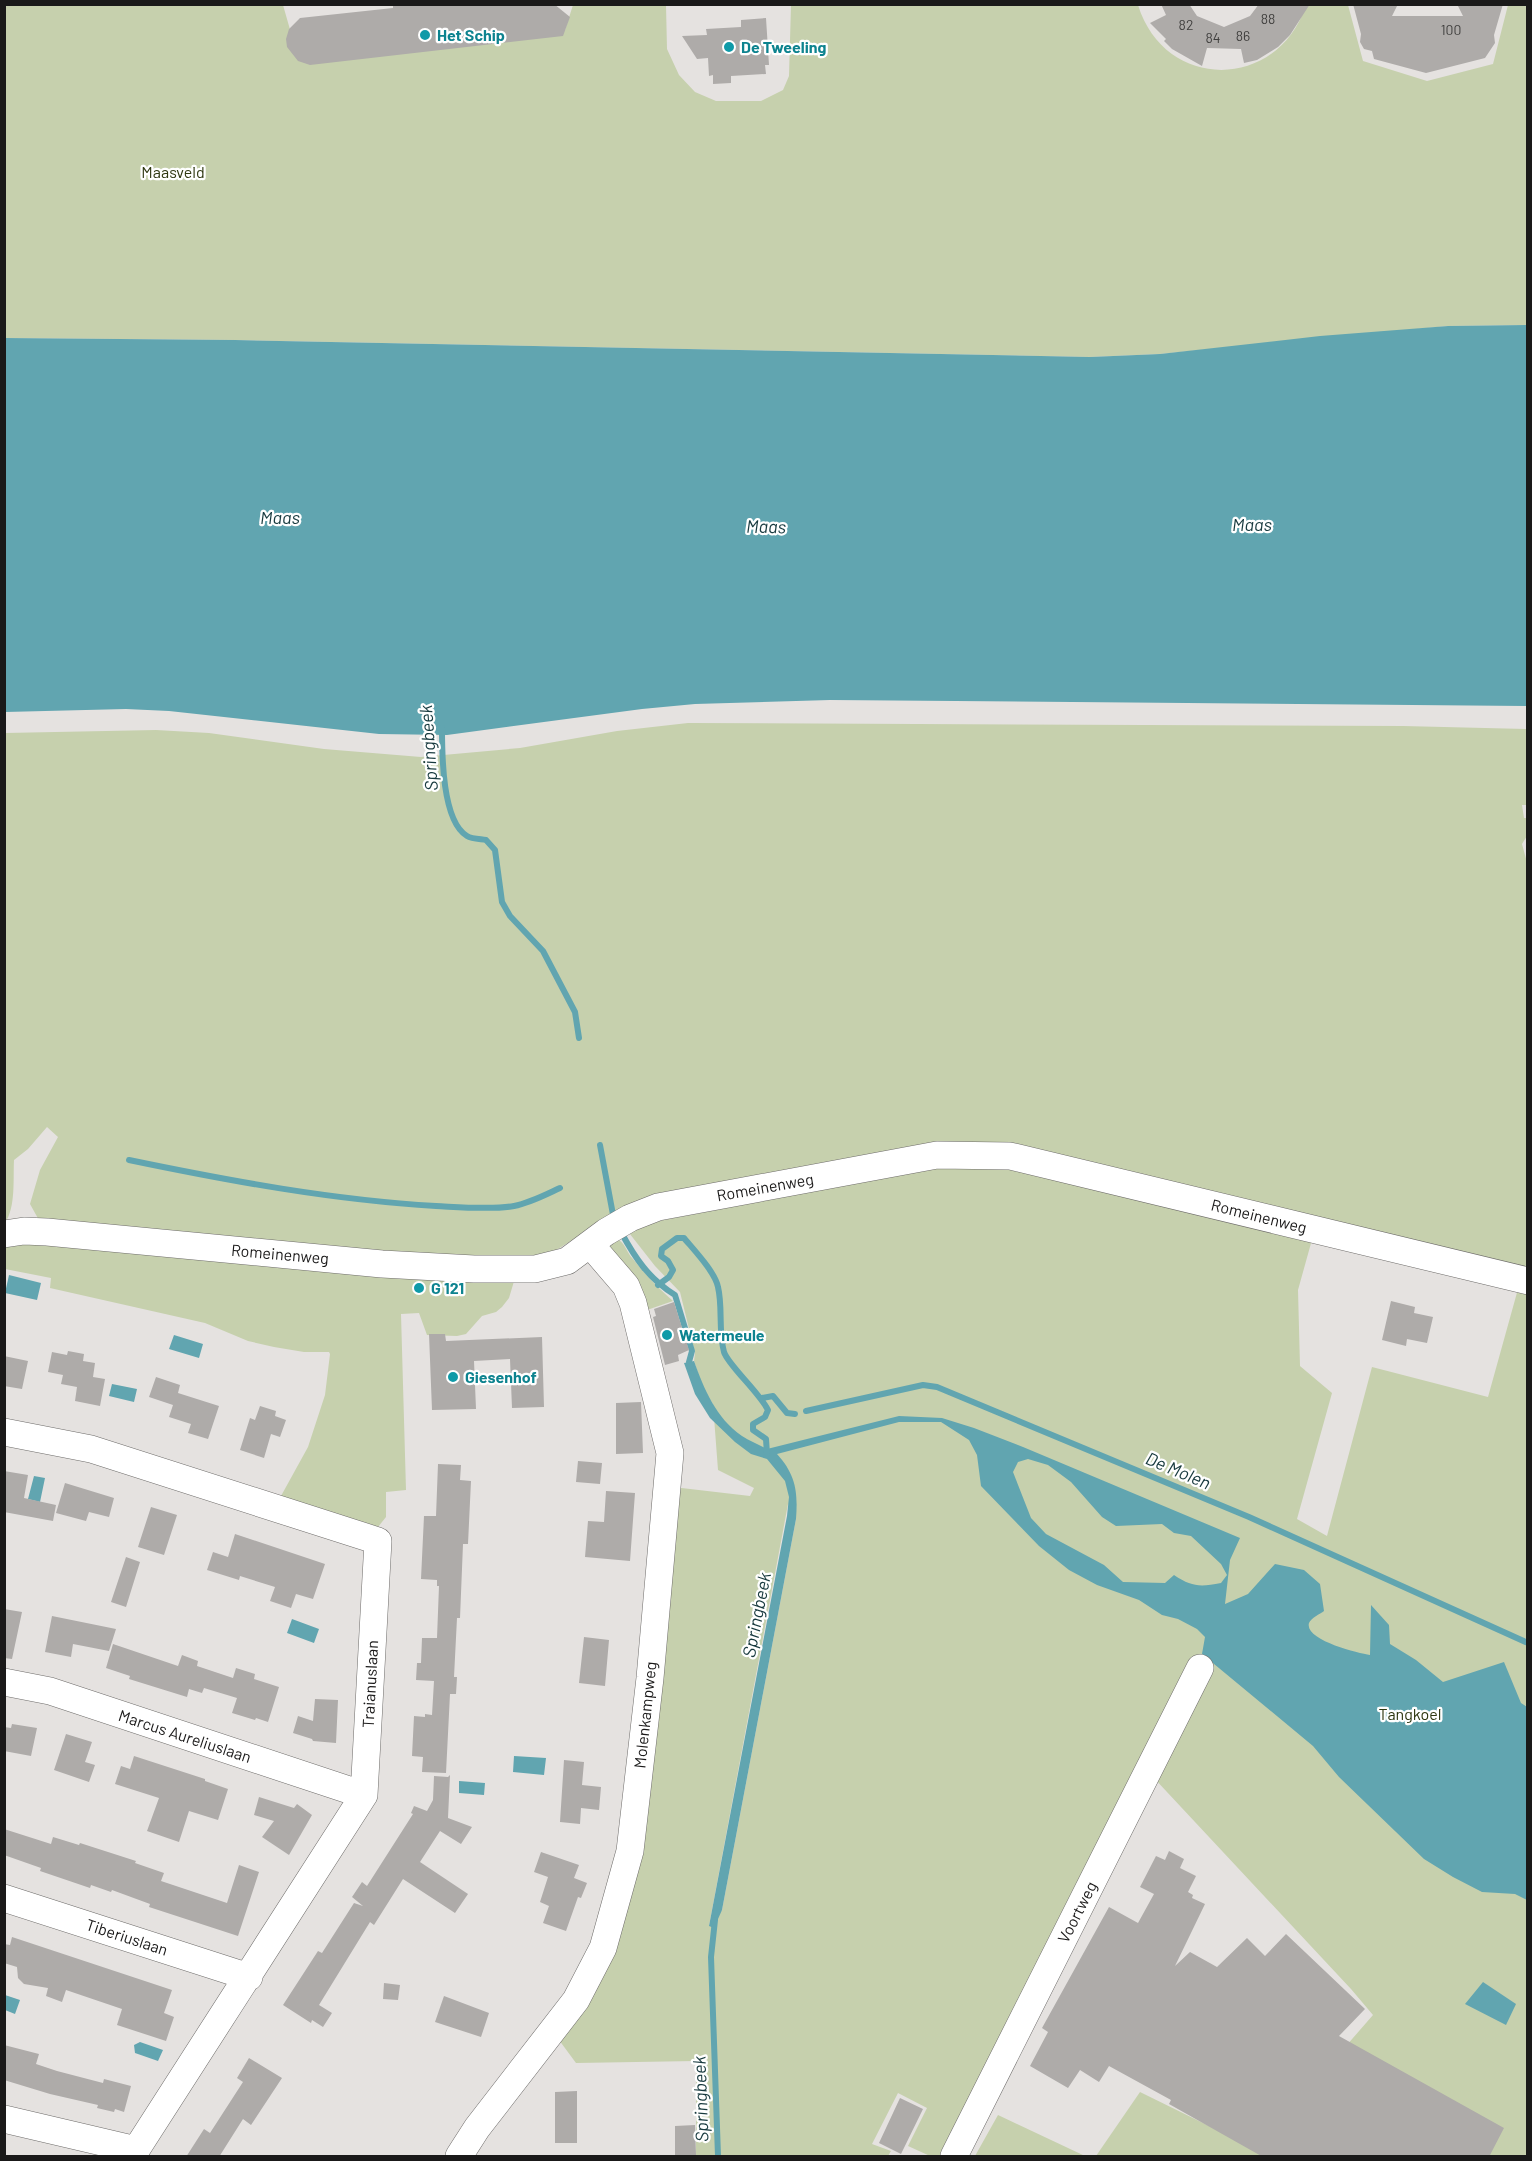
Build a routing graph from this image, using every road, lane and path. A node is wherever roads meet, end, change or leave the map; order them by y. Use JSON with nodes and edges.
{"nodes":[{"id":1,"x":4,"y":1234,"type":"edge"},
{"id":2,"x":598,"y":1238,"type":"junction"},
{"id":3,"x":1527,"y":1281,"type":"edge"},
{"id":4,"x":4,"y":1432,"type":"edge"},
{"id":5,"x":1200,"y":1668,"type":"dead end"},
{"id":6,"x":4,"y":1682,"type":"edge"},
{"id":7,"x":364,"y":1795,"type":"junction"},
{"id":8,"x":4,"y":1898,"type":"edge"},
{"id":9,"x":249,"y":1977,"type":"junction"},
{"id":10,"x":4,"y":2119,"type":"edge"},
{"id":11,"x":137,"y":2153,"type":"edge"},
{"id":12,"x":459,"y":2157,"type":"edge"},
{"id":13,"x":954,"y":2157,"type":"edge"}],
"edges":[{"from":1,"to":2,"type":"street","name":"Romeinenweg"},
{"from":2,"to":3,"type":"street","name":"Romeinenweg"},
{"from":2,"to":12,"type":"street","name":"Molenkampweg"},
{"from":4,"to":7,"type":"street","name":"Traianuslaan"},
{"from":5,"to":13,"type":"street","name":"Voortweg"},
{"from":6,"to":7,"type":"street","name":"Marcus Aureliuslaan"},
{"from":7,"to":9,"type":"street","name":"Traianuslaan"},
{"from":8,"to":9,"type":"street","name":"Tiberiuslaan"},
{"from":9,"to":11,"type":"street","name":"Traianuslaan"},
{"from":10,"to":11,"type":"street"}]}
